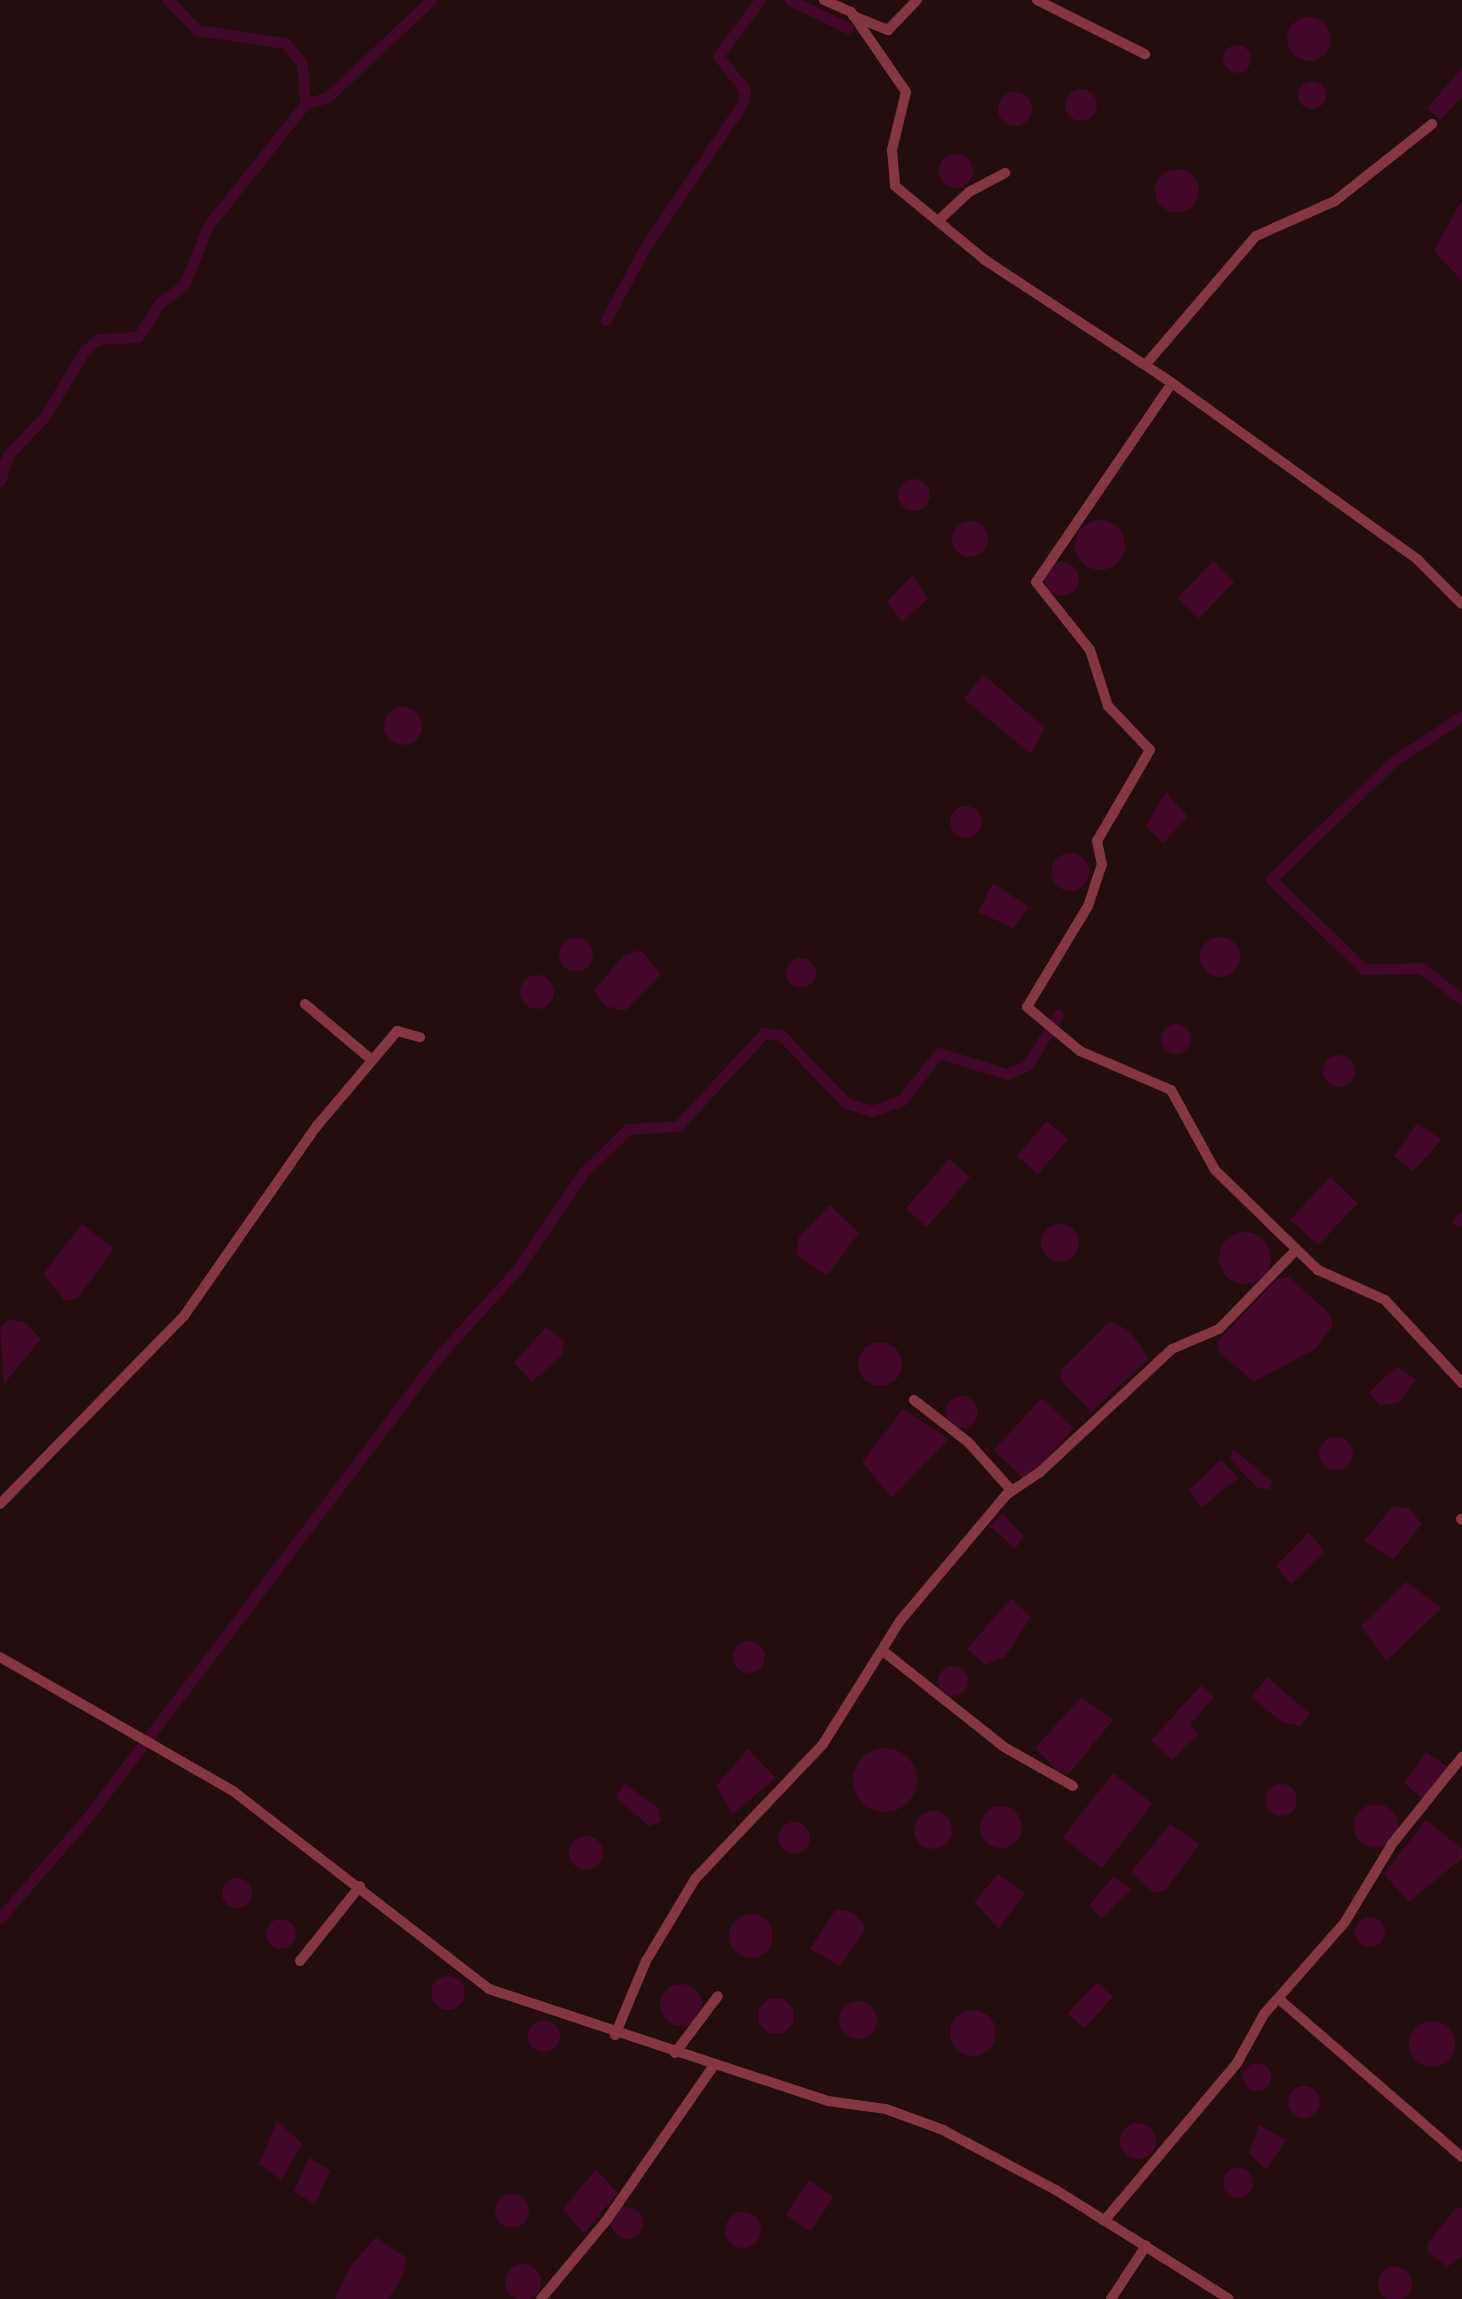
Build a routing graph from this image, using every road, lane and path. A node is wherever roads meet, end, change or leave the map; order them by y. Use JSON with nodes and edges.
{"nodes":[{"id":1,"x":824,"y":0,"type":"edge"},
{"id":2,"x":917,"y":0,"type":"edge"},
{"id":3,"x":1037,"y":0,"type":"edge"},
{"id":4,"x":853,"y":16,"type":"junction"},
{"id":5,"x":1145,"y":54,"type":"dead end"},
{"id":6,"x":1432,"y":124,"type":"dead end"},
{"id":7,"x":1005,"y":173,"type":"dead end"},
{"id":8,"x":938,"y":221,"type":"junction"},
{"id":9,"x":1147,"y":363,"type":"junction"},
{"id":10,"x":1172,"y":383,"type":"junction"},
{"id":11,"x":1462,"y":604,"type":"edge"},
{"id":12,"x":305,"y":1004,"type":"dead end"},
{"id":13,"x":420,"y":1037,"type":"dead end"},
{"id":14,"x":372,"y":1060,"type":"junction"},
{"id":15,"x":1296,"y":1250,"type":"junction"},
{"id":16,"x":1462,"y":1383,"type":"edge"},
{"id":17,"x":914,"y":1400,"type":"dead end"},
{"id":18,"x":1011,"y":1490,"type":"junction"},
{"id":19,"x":0,"y":1504,"type":"edge"},
{"id":20,"x":883,"y":1651,"type":"junction"},
{"id":21,"x":0,"y":1657,"type":"edge"},
{"id":22,"x":1462,"y":1757,"type":"edge"},
{"id":23,"x":1073,"y":1786,"type":"dead end"},
{"id":24,"x":360,"y":1886,"type":"junction"},
{"id":25,"x":300,"y":1961,"type":"dead end"},
{"id":26,"x":718,"y":1996,"type":"dead end"},
{"id":27,"x":1280,"y":2000,"type":"junction"},
{"id":28,"x":615,"y":2035,"type":"junction"},
{"id":29,"x":675,"y":2053,"type":"junction"},
{"id":30,"x":714,"y":2065,"type":"junction"},
{"id":31,"x":1462,"y":2157,"type":"edge"},
{"id":32,"x":1104,"y":2221,"type":"junction"},
{"id":33,"x":1146,"y":2246,"type":"junction"},
{"id":34,"x":541,"y":2299,"type":"edge"},
{"id":35,"x":1111,"y":2299,"type":"edge"},
{"id":36,"x":1229,"y":2299,"type":"edge"}],
"edges":[{"from":1,"to":4,"type":"street"},
{"from":2,"to":4,"type":"street"},
{"from":3,"to":5,"type":"street"},
{"from":4,"to":8,"type":"street"},
{"from":6,"to":9,"type":"street"},
{"from":7,"to":8,"type":"street"},
{"from":8,"to":9,"type":"street"},
{"from":9,"to":10,"type":"street"},
{"from":10,"to":11,"type":"street"},
{"from":10,"to":15,"type":"street"},
{"from":12,"to":14,"type":"street"},
{"from":13,"to":14,"type":"street"},
{"from":14,"to":19,"type":"street"},
{"from":15,"to":16,"type":"street"},
{"from":15,"to":18,"type":"street"},
{"from":17,"to":18,"type":"street"},
{"from":18,"to":20,"type":"street"},
{"from":20,"to":23,"type":"street"},
{"from":20,"to":28,"type":"street"},
{"from":21,"to":24,"type":"street"},
{"from":22,"to":27,"type":"street"},
{"from":24,"to":25,"type":"street"},
{"from":24,"to":28,"type":"street"},
{"from":26,"to":29,"type":"street"},
{"from":27,"to":31,"type":"street"},
{"from":27,"to":32,"type":"street"},
{"from":28,"to":29,"type":"street"},
{"from":29,"to":30,"type":"street"},
{"from":30,"to":32,"type":"street"},
{"from":30,"to":34,"type":"street"},
{"from":32,"to":33,"type":"street"},
{"from":33,"to":35,"type":"street"},
{"from":33,"to":36,"type":"street"}]}
